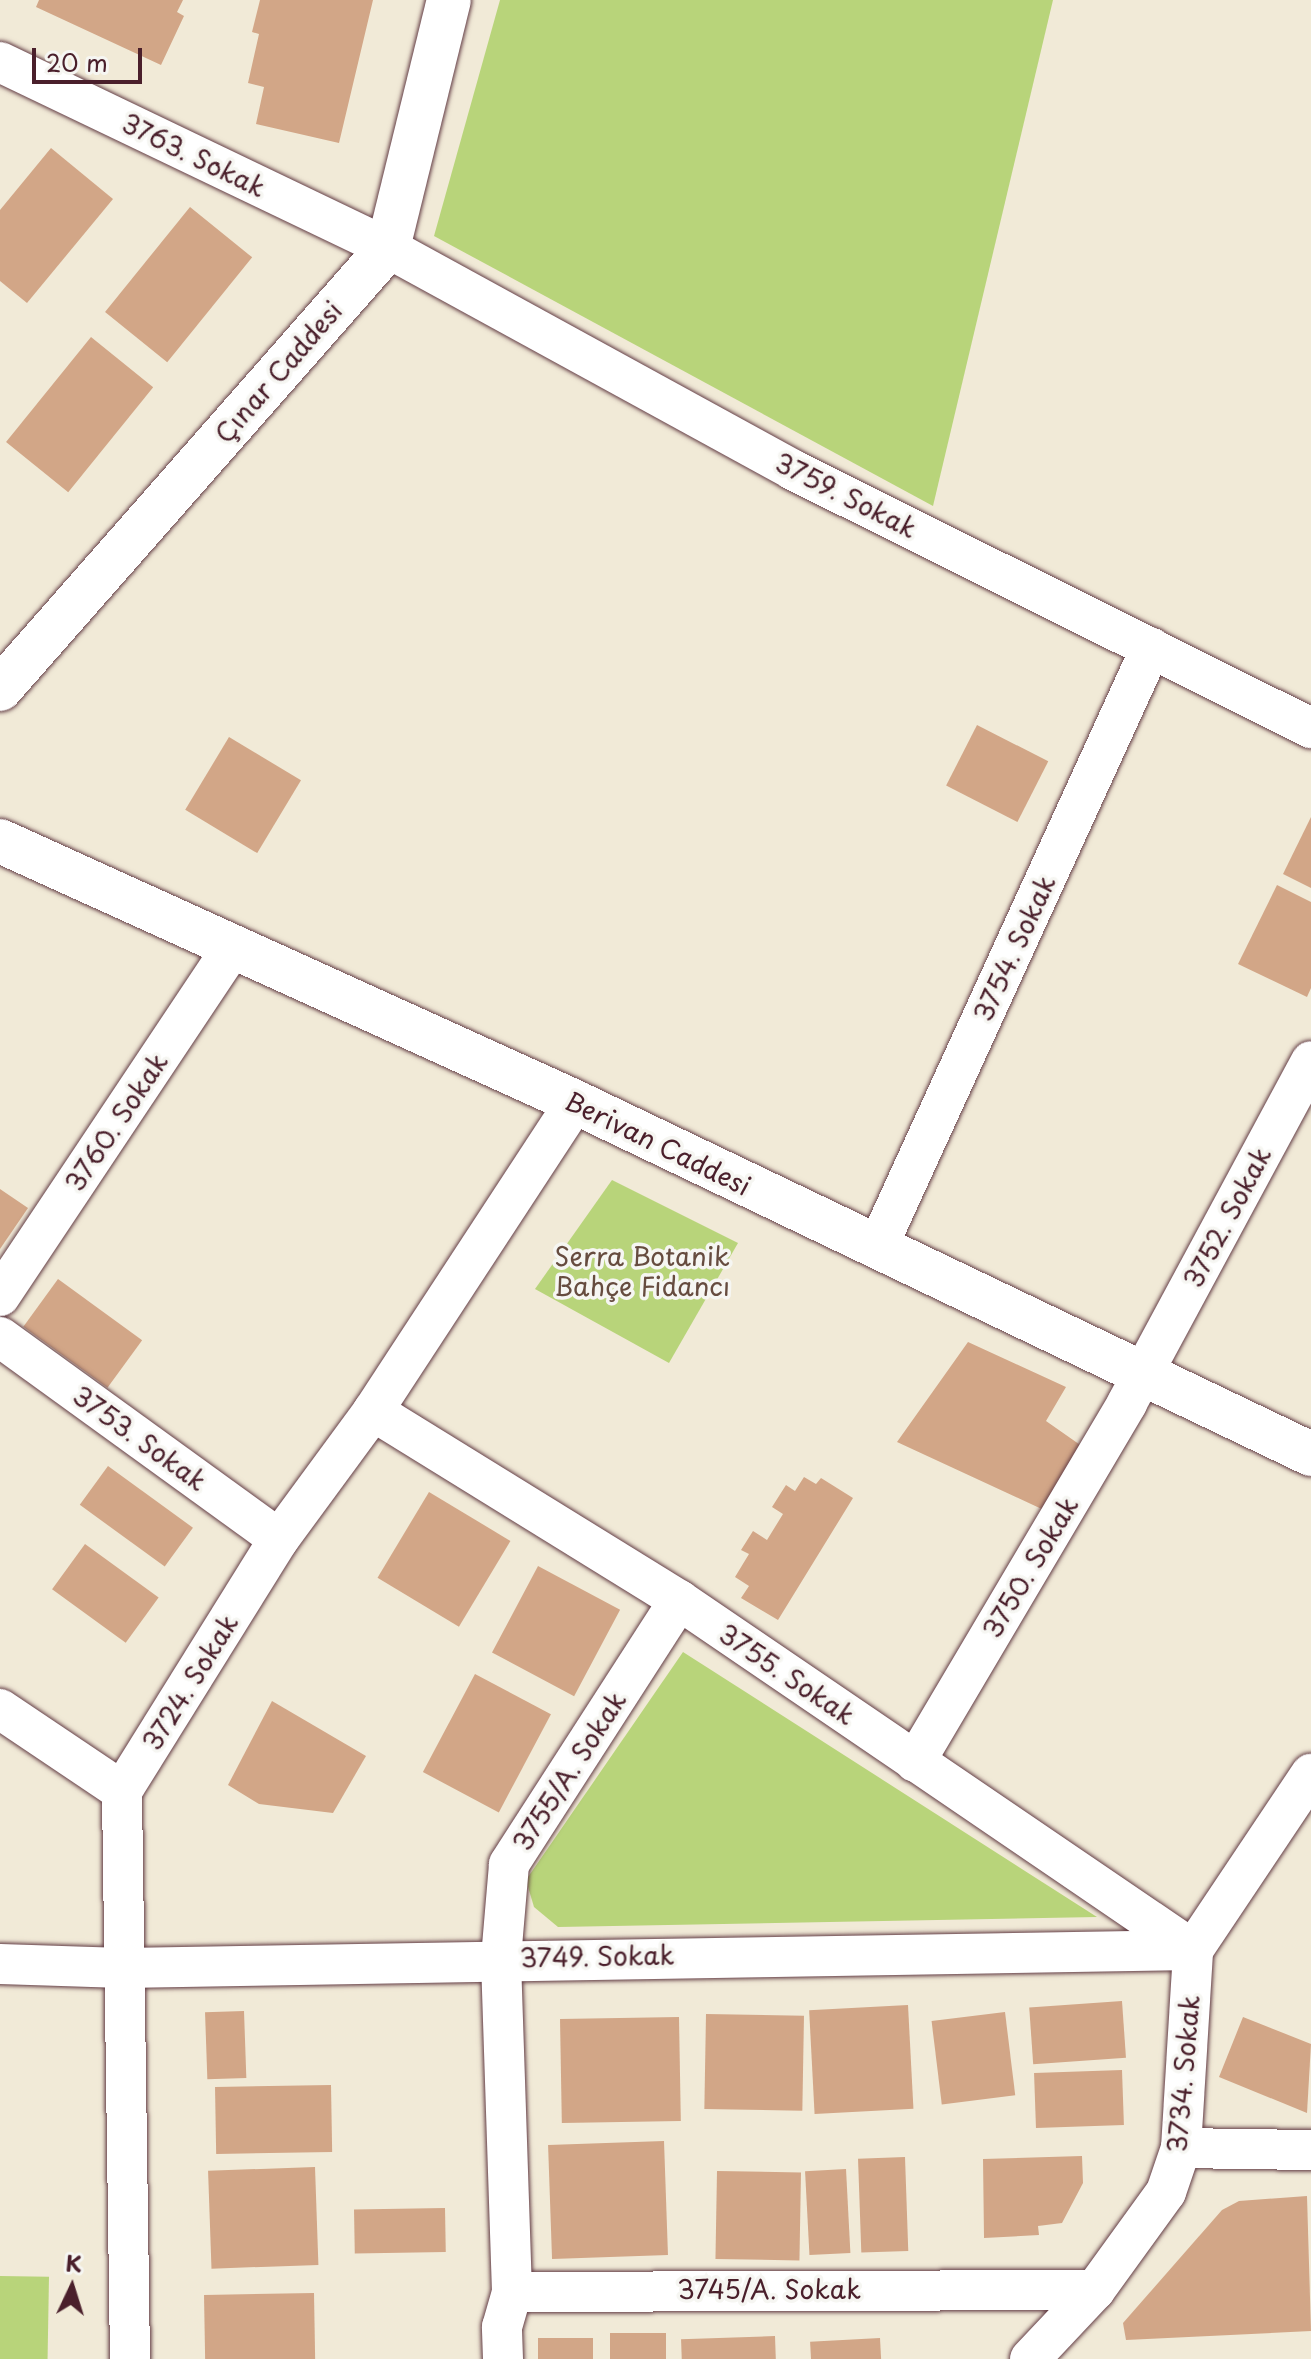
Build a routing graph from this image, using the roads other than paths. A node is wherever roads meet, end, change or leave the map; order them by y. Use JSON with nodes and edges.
{"nodes":[{"id":1,"x":449,"y":0,"type":"edge"},
{"id":2,"x":0,"y":62,"type":"edge"},
{"id":3,"x":388,"y":248,"type":"junction"},
{"id":4,"x":1151,"y":648,"type":"junction"},
{"id":5,"x":0,"y":689,"type":"edge"},
{"id":6,"x":1311,"y":728,"type":"edge"},
{"id":7,"x":0,"y":841,"type":"edge"},
{"id":8,"x":231,"y":949,"type":"junction"},
{"id":9,"x":1311,"y":1061,"type":"edge"},
{"id":10,"x":575,"y":1102,"type":"junction"},
{"id":11,"x":877,"y":1248,"type":"junction"},
{"id":12,"x":0,"y":1296,"type":"edge"},
{"id":13,"x":0,"y":1337,"type":"edge"},
{"id":14,"x":1144,"y":1372,"type":"junction"},
{"id":15,"x":373,"y":1411,"type":"junction"},
{"id":16,"x":1311,"y":1454,"type":"edge"},
{"id":17,"x":279,"y":1539,"type":"junction"},
{"id":18,"x":679,"y":1600,"type":"junction"},
{"id":19,"x":0,"y":1709,"type":"edge"},
{"id":20,"x":915,"y":1762,"type":"junction"},
{"id":21,"x":1311,"y":1774,"type":"edge"},
{"id":22,"x":122,"y":1791,"type":"junction"},
{"id":23,"x":1193,"y":1950,"type":"junction"},
{"id":24,"x":501,"y":1958,"type":"junction"},
{"id":25,"x":0,"y":1964,"type":"edge"},
{"id":26,"x":123,"y":1968,"type":"junction"},
{"id":27,"x":1181,"y":2148,"type":"junction"},
{"id":28,"x":1311,"y":2150,"type":"edge"},
{"id":29,"x":1095,"y":2290,"type":"junction"},
{"id":30,"x":512,"y":2292,"type":"junction"},
{"id":31,"x":130,"y":2359,"type":"edge"},
{"id":32,"x":503,"y":2359,"type":"edge"},
{"id":33,"x":1030,"y":2359,"type":"edge"}],
"edges":[{"from":1,"to":3,"type":"street","name":"Çınar Caddesi"},
{"from":2,"to":3,"type":"street","name":"3763. Sokak"},
{"from":3,"to":4,"type":"street","name":"3759. Sokak"},
{"from":3,"to":5,"type":"street","name":"Çınar Caddesi"},
{"from":4,"to":6,"type":"street","name":"3759. Sokak"},
{"from":4,"to":11,"type":"street","name":"3754. Sokak"},
{"from":7,"to":8,"type":"street","name":"Berivan Caddesi"},
{"from":8,"to":10,"type":"street","name":"Berivan Caddesi"},
{"from":8,"to":12,"type":"street","name":"3760. Sokak"},
{"from":9,"to":14,"type":"street","name":"3752. Sokak"},
{"from":10,"to":11,"type":"street","name":"Berivan Caddesi"},
{"from":10,"to":15,"type":"street","name":"3724. Sokak"},
{"from":11,"to":14,"type":"street","name":"Berivan Caddesi"},
{"from":13,"to":17,"type":"street","name":"3753. Sokak"},
{"from":14,"to":16,"type":"street","name":"Berivan Caddesi"},
{"from":14,"to":20,"type":"street","name":"3750. Sokak"},
{"from":15,"to":17,"type":"street","name":"3724. Sokak"},
{"from":15,"to":18,"type":"street","name":"3755. Sokak"},
{"from":17,"to":22,"type":"street","name":"3724. Sokak"},
{"from":18,"to":20,"type":"street","name":"3755. Sokak"},
{"from":18,"to":24,"type":"street","name":"3755/A. Sokak"},
{"from":19,"to":22,"type":"street"},
{"from":20,"to":23,"type":"street","name":"3755. Sokak"},
{"from":21,"to":23,"type":"street"},
{"from":22,"to":26,"type":"street"},
{"from":23,"to":24,"type":"street","name":"3749. Sokak"},
{"from":23,"to":27,"type":"street","name":"3734. Sokak"},
{"from":24,"to":26,"type":"street","name":"3749. Sokak"},
{"from":24,"to":30,"type":"street","name":"3755/A. Sokak"},
{"from":25,"to":26,"type":"street","name":"3749. Sokak"},
{"from":26,"to":31,"type":"street"},
{"from":27,"to":28,"type":"street"},
{"from":27,"to":29,"type":"street","name":"3734. Sokak"},
{"from":29,"to":30,"type":"street","name":"3745/A. Sokak"},
{"from":29,"to":33,"type":"street","name":"3734. Sokak"},
{"from":30,"to":32,"type":"street"}]}
